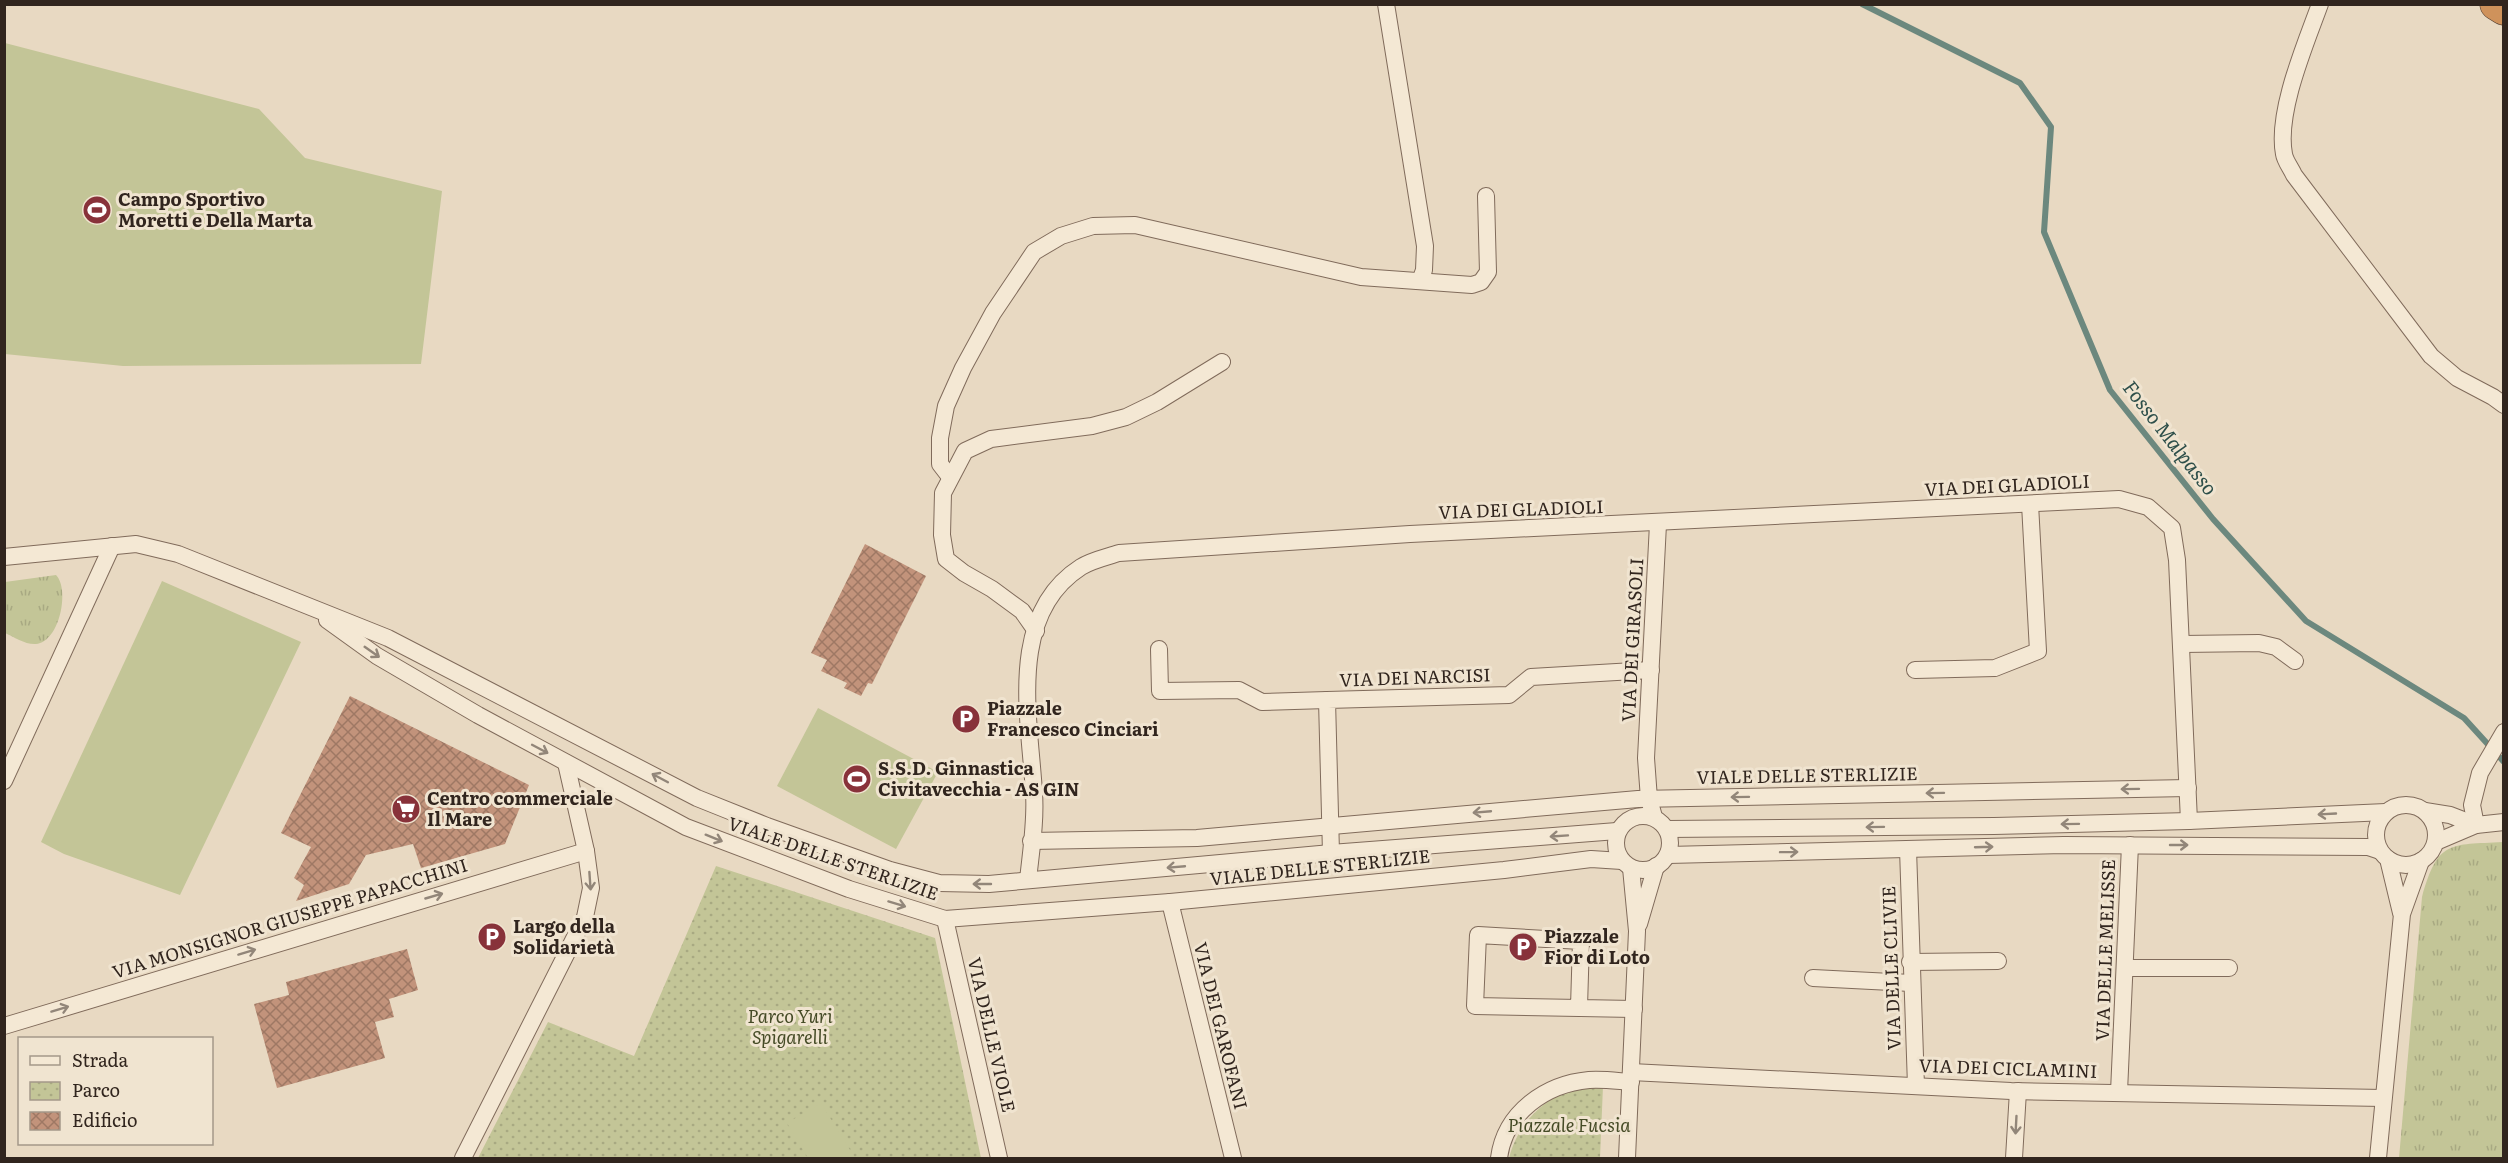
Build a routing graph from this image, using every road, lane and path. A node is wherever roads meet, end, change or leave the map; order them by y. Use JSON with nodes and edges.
{"nodes":[{"id":1,"x":1386,"y":4,"type":"edge"},
{"id":2,"x":2320,"y":4,"type":"edge"},
{"id":3,"x":2496,"y":4,"type":"edge"},
{"id":4,"x":2504,"y":9,"type":"edge"},
{"id":5,"x":1486,"y":196,"type":"dead end"},
{"id":6,"x":1420,"y":281,"type":"junction"},
{"id":7,"x":1222,"y":362,"type":"dead end"},
{"id":8,"x":2504,"y":405,"type":"edge"},
{"id":9,"x":950,"y":477,"type":"junction"},
{"id":10,"x":2030,"y":504,"type":"junction"},
{"id":11,"x":1658,"y":524,"type":"junction"},
{"id":12,"x":112,"y":546,"type":"junction"},
{"id":13,"x":4,"y":557,"type":"edge"},
{"id":14,"x":307,"y":605,"type":"junction"},
{"id":15,"x":1036,"y":631,"type":"junction"},
{"id":16,"x":2182,"y":644,"type":"junction"},
{"id":17,"x":1159,"y":649,"type":"dead end"},
{"id":18,"x":2295,"y":661,"type":"dead end"},
{"id":19,"x":1651,"y":670,"type":"junction"},
{"id":20,"x":1915,"y":670,"type":"dead end"},
{"id":21,"x":1327,"y":700,"type":"junction"},
{"id":22,"x":2504,"y":732,"type":"edge"},
{"id":23,"x":566,"y":763,"type":"junction"},
{"id":24,"x":4,"y":781,"type":"edge"},
{"id":25,"x":2188,"y":788,"type":"junction"},
{"id":26,"x":1644,"y":799,"type":"junction"},
{"id":27,"x":2425,"y":810,"type":"junction"},
{"id":28,"x":2386,"y":812,"type":"junction"},
{"id":29,"x":1632,"y":817,"type":"junction"},
{"id":30,"x":1654,"y":817,"type":"junction"},
{"id":31,"x":2189,"y":821,"type":"junction"},
{"id":32,"x":2504,"y":822,"type":"edge"},
{"id":33,"x":2476,"y":825,"type":"junction"},
{"id":34,"x":1330,"y":826,"type":"junction"},
{"id":35,"x":1666,"y":829,"type":"junction"},
{"id":36,"x":1617,"y":831,"type":"junction"},
{"id":37,"x":1032,"y":841,"type":"junction"},
{"id":38,"x":2436,"y":842,"type":"junction"},
{"id":39,"x":2130,"y":845,"type":"junction"},
{"id":40,"x":1908,"y":849,"type":"junction"},
{"id":41,"x":586,"y":851,"type":"junction"},
{"id":42,"x":1331,"y":853,"type":"junction"},
{"id":43,"x":2384,"y":855,"type":"junction"},
{"id":44,"x":1662,"y":861,"type":"junction"},
{"id":45,"x":2421,"y":861,"type":"junction"},
{"id":46,"x":1626,"y":864,"type":"junction"},
{"id":47,"x":1028,"y":880,"type":"junction"},
{"id":48,"x":1170,"y":902,"type":"junction"},
{"id":49,"x":2402,"y":914,"type":"junction"},
{"id":50,"x":945,"y":919,"type":"junction"},
{"id":51,"x":1638,"y":931,"type":"junction"},
{"id":52,"x":1998,"y":961,"type":"dead end"},
{"id":53,"x":1910,"y":962,"type":"junction"},
{"id":54,"x":2126,"y":968,"type":"junction"},
{"id":55,"x":2229,"y":968,"type":"dead end"},
{"id":56,"x":1813,"y":978,"type":"dead end"},
{"id":57,"x":1911,"y":983,"type":"junction"},
{"id":58,"x":1579,"y":1008,"type":"junction"},
{"id":59,"x":1634,"y":1009,"type":"junction"},
{"id":60,"x":4,"y":1026,"type":"edge"},
{"id":61,"x":1631,"y":1077,"type":"junction"},
{"id":62,"x":1916,"y":1086,"type":"junction"},
{"id":63,"x":2018,"y":1091,"type":"junction"},
{"id":64,"x":2119,"y":1092,"type":"junction"},
{"id":65,"x":2383,"y":1098,"type":"junction"},
{"id":66,"x":463,"y":1158,"type":"edge"},
{"id":67,"x":999,"y":1158,"type":"edge"},
{"id":68,"x":1233,"y":1158,"type":"edge"},
{"id":69,"x":1499,"y":1158,"type":"edge"},
{"id":70,"x":1628,"y":1158,"type":"edge"},
{"id":71,"x":2014,"y":1158,"type":"edge"},
{"id":72,"x":2378,"y":1158,"type":"edge"}],
"edges":[{"from":1,"to":6,"type":"street"},
{"from":2,"to":8,"type":"street"},
{"from":3,"to":4,"type":"highway"},
{"from":5,"to":6,"type":"street"},
{"from":6,"to":9,"type":"street"},
{"from":7,"to":9,"type":"street"},
{"from":9,"to":15,"type":"street"},
{"from":10,"to":11,"type":"street","name":"VIA DEI GLADIOLI"},
{"from":10,"to":16,"type":"street","name":"VIA DEI GLADIOLI"},
{"from":10,"to":20,"type":"street"},
{"from":11,"to":15,"type":"street","name":"VIA DEI GLADIOLI"},
{"from":11,"to":19,"type":"street","name":"VIA DEI GIRASOLI"},
{"from":12,"to":13,"type":"street","name":"VIALE DELLE STERLIZIE"},
{"from":12,"to":14,"type":"street","name":"VIALE DELLE STERLIZIE"},
{"from":12,"to":24,"type":"street"},
{"from":14,"to":23,"type":"street","name":"VIALE DELLE STERLIZIE","one_way":true},
{"from":47,"to":14,"type":"street","name":"VIALE DELLE STERLIZIE","one_way":true},
{"from":15,"to":37,"type":"street","name":"VIA DEI GLADIOLI"},
{"from":16,"to":18,"type":"street"},
{"from":16,"to":25,"type":"street","name":"VIA DEI GLADIOLI"},
{"from":17,"to":21,"type":"street"},
{"from":19,"to":21,"type":"street","name":"VIA DEI NARCISI"},
{"from":19,"to":26,"type":"street","name":"VIA DEI GIRASOLI"},
{"from":21,"to":34,"type":"street","name":"VIA DEI NARCISI"},
{"from":22,"to":33,"type":"street"},
{"from":23,"to":41,"type":"street"},
{"from":23,"to":50,"type":"street","name":"VIALE DELLE STERLIZIE","one_way":true},
{"from":25,"to":26,"type":"street","name":"VIALE DELLE STERLIZIE","one_way":true},
{"from":25,"to":31,"type":"street","name":"VIA DEI GLADIOLI"},
{"from":26,"to":29,"type":"street","name":"VIA DEI GIRASOLI"},
{"from":26,"to":30,"type":"street","name":"VIA DEI GIRASOLI"},
{"from":26,"to":34,"type":"street","name":"VIALE DELLE STERLIZIE","one_way":true},
{"from":27,"to":28,"type":"street"},
{"from":27,"to":33,"type":"street"},
{"from":27,"to":38,"type":"street"},
{"from":28,"to":31,"type":"street","one_way":true},
{"from":28,"to":43,"type":"street"},
{"from":29,"to":30,"type":"street"},
{"from":29,"to":36,"type":"street"},
{"from":30,"to":35,"type":"street"},
{"from":31,"to":35,"type":"street","one_way":true},
{"from":32,"to":33,"type":"street"},
{"from":33,"to":38,"type":"street"},
{"from":34,"to":37,"type":"street","name":"VIALE DELLE STERLIZIE"},
{"from":34,"to":42,"type":"street","name":"VIA DEI NARCISI"},
{"from":35,"to":44,"type":"street"},
{"from":36,"to":42,"type":"street","name":"VIALE DELLE STERLIZIE","one_way":true},
{"from":36,"to":46,"type":"street"},
{"from":37,"to":47,"type":"street","name":"VIA DEI GLADIOLI"},
{"from":38,"to":45,"type":"street"},
{"from":40,"to":39,"type":"street","one_way":true},
{"from":39,"to":43,"type":"street","one_way":true},
{"from":39,"to":54,"type":"street","name":"VIA DELLE MELISSE"},
{"from":44,"to":40,"type":"street","one_way":true},
{"from":40,"to":53,"type":"street","name":"VIA DELLE CLIVIE"},
{"from":60,"to":41,"type":"street","name":"VIA MONSIGNOR GIUSEPPE PAPACCHINI","one_way":true},
{"from":41,"to":66,"type":"street","one_way":true},
{"from":42,"to":47,"type":"street","name":"VIALE DELLE STERLIZIE","one_way":true},
{"from":43,"to":45,"type":"street"},
{"from":43,"to":49,"type":"street"},
{"from":44,"to":46,"type":"street"},
{"from":44,"to":51,"type":"street"},
{"from":45,"to":49,"type":"street"},
{"from":46,"to":48,"type":"street","name":"VIALE DELLE STERLIZIE"},
{"from":46,"to":51,"type":"street"},
{"from":48,"to":50,"type":"street","name":"VIALE DELLE STERLIZIE"},
{"from":48,"to":68,"type":"street","name":"VIA DEI GAROFANI"},
{"from":49,"to":65,"type":"street"},
{"from":50,"to":67,"type":"street","name":"VIA DELLE VIOLE"},
{"from":51,"to":59,"type":"street"},
{"from":52,"to":53,"type":"street"},
{"from":53,"to":57,"type":"street","name":"VIA DELLE CLIVIE"},
{"from":54,"to":55,"type":"street"},
{"from":54,"to":64,"type":"street","name":"VIA DELLE MELISSE"},
{"from":56,"to":57,"type":"street"},
{"from":57,"to":62,"type":"street","name":"VIA DELLE CLIVIE"},
{"from":58,"to":58,"type":"street"},
{"from":58,"to":59,"type":"street"},
{"from":59,"to":61,"type":"street"},
{"from":61,"to":62,"type":"street","name":"VIA DEI CICLAMINI"},
{"from":61,"to":69,"type":"street"},
{"from":61,"to":70,"type":"street"},
{"from":62,"to":63,"type":"street","name":"VIA DEI CICLAMINI"},
{"from":63,"to":64,"type":"street","name":"VIA DEI CICLAMINI"},
{"from":63,"to":71,"type":"street","one_way":true},
{"from":64,"to":65,"type":"street","name":"VIA DEI CICLAMINI"},
{"from":65,"to":72,"type":"street"}]}
